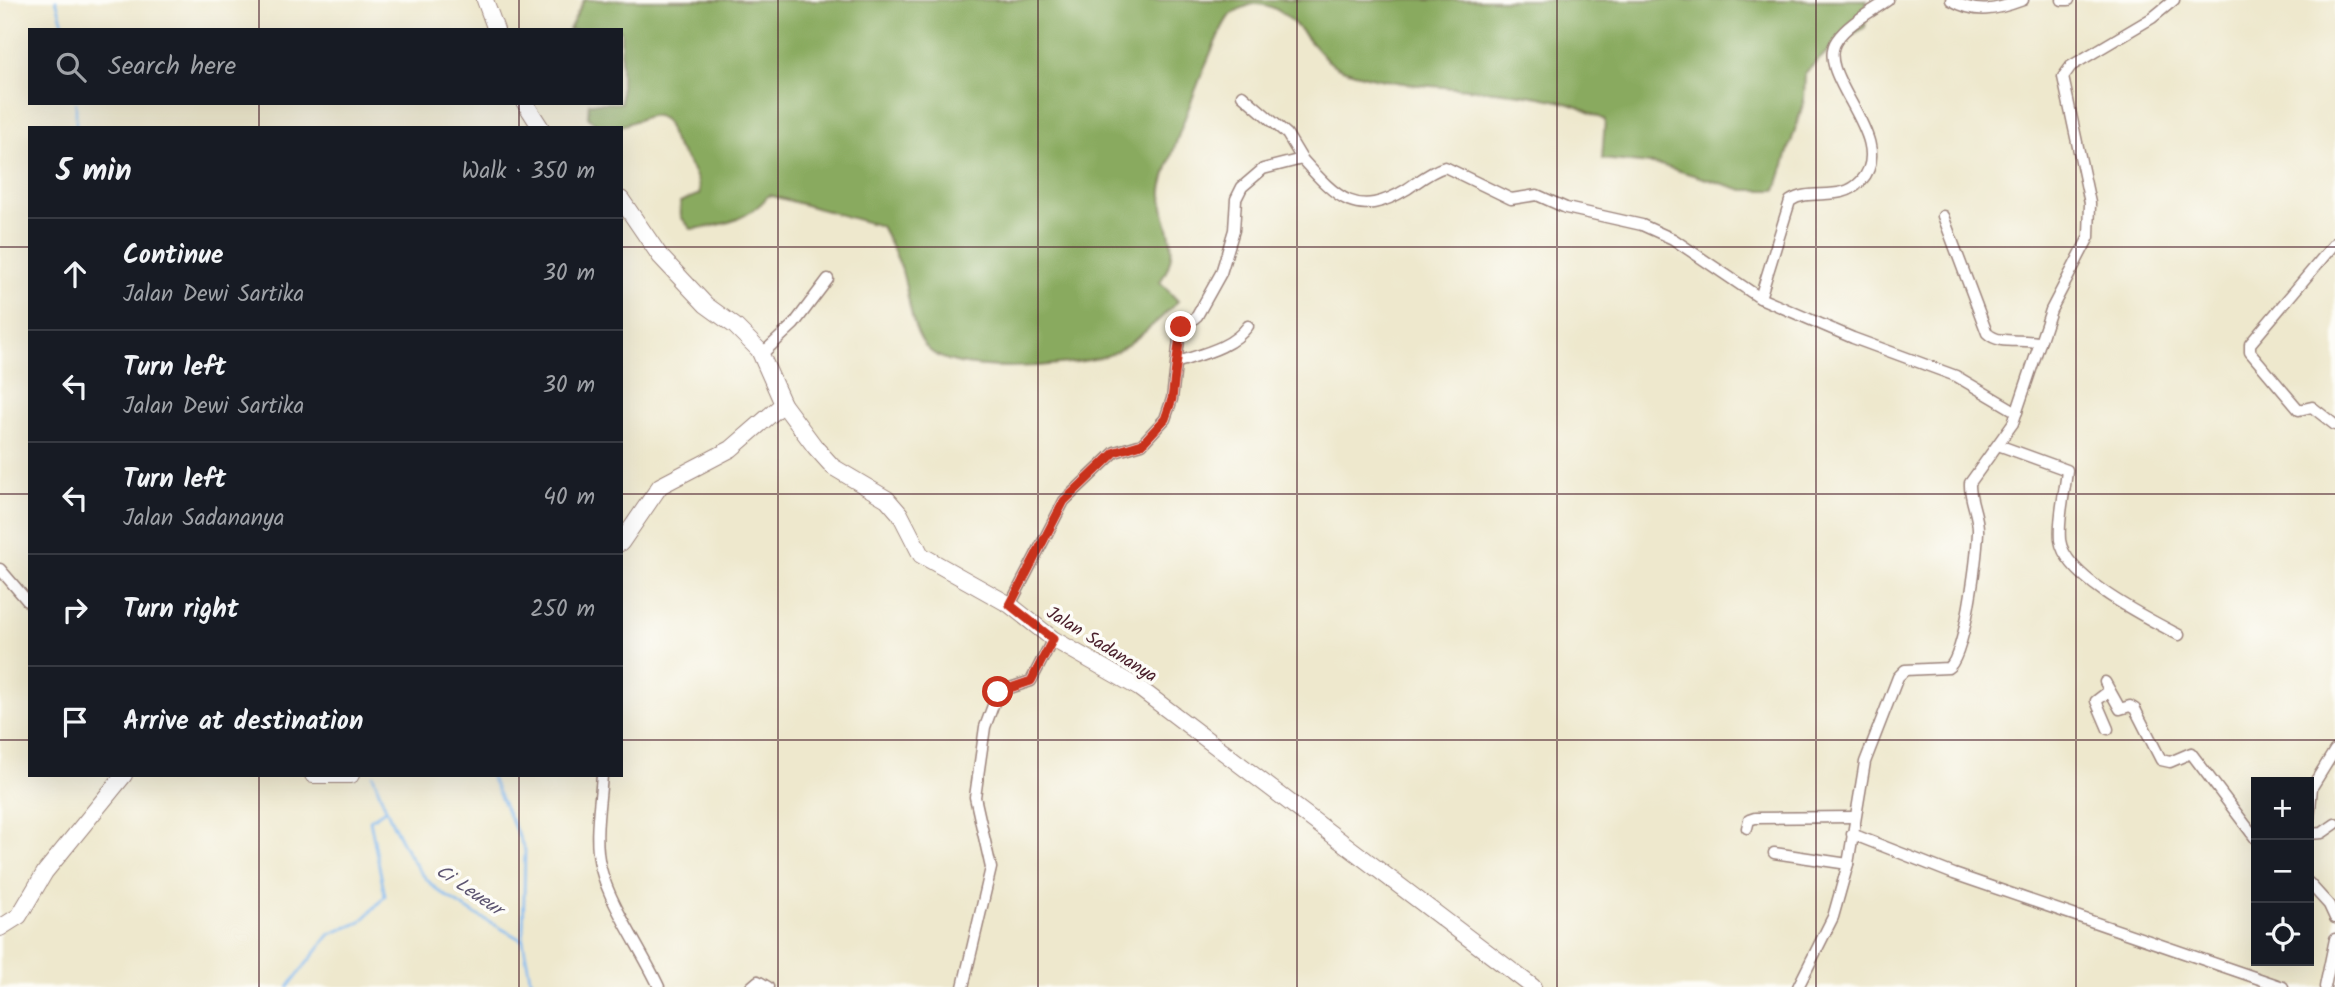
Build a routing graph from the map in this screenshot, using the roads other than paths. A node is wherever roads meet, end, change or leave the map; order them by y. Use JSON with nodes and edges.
{"nodes":[{"id":1,"x":485,"y":0,"type":"edge"},
{"id":2,"x":1888,"y":0,"type":"edge"},
{"id":3,"x":1951,"y":0,"type":"edge"},
{"id":4,"x":2023,"y":0,"type":"edge"},
{"id":5,"x":2062,"y":0,"type":"edge"},
{"id":6,"x":2069,"y":0,"type":"edge"},
{"id":7,"x":2174,"y":0,"type":"edge"},
{"id":8,"x":495,"y":28,"type":"edge"},
{"id":9,"x":1242,"y":95,"type":"dead end"},
{"id":10,"x":526,"y":105,"type":"edge"},
{"id":11,"x":540,"y":126,"type":"edge"},
{"id":12,"x":1302,"y":159,"type":"junction"},
{"id":13,"x":623,"y":202,"type":"edge"},
{"id":14,"x":1943,"y":216,"type":"dead end"},
{"id":15,"x":2335,"y":243,"type":"edge"},
{"id":16,"x":828,"y":279,"type":"dead end"},
{"id":17,"x":1760,"y":298,"type":"junction"},
{"id":18,"x":1248,"y":326,"type":"dead end"},
{"id":19,"x":2040,"y":343,"type":"junction"},
{"id":20,"x":762,"y":354,"type":"junction"},
{"id":21,"x":1178,"y":362,"type":"junction"},
{"id":22,"x":783,"y":404,"type":"junction"},
{"id":23,"x":2017,"y":412,"type":"junction"},
{"id":24,"x":2335,"y":425,"type":"edge"},
{"id":25,"x":1998,"y":445,"type":"junction"},
{"id":26,"x":623,"y":540,"type":"edge"},
{"id":27,"x":0,"y":569,"type":"edge"},
{"id":28,"x":28,"y":602,"type":"edge"},
{"id":29,"x":1010,"y":605,"type":"junction"},
{"id":30,"x":2179,"y":635,"type":"dead end"},
{"id":31,"x":1053,"y":639,"type":"junction"},
{"id":32,"x":2108,"y":729,"type":"dead end"},
{"id":33,"x":2335,"y":750,"type":"edge"},
{"id":34,"x":122,"y":777,"type":"edge"},
{"id":35,"x":601,"y":777,"type":"edge"},
{"id":36,"x":2314,"y":785,"type":"edge"},
{"id":37,"x":1854,"y":817,"type":"junction"},
{"id":38,"x":2335,"y":824,"type":"edge"},
{"id":39,"x":1747,"y":828,"type":"dead end"},
{"id":40,"x":2251,"y":832,"type":"edge"},
{"id":41,"x":2314,"y":833,"type":"edge"},
{"id":42,"x":1852,"y":834,"type":"junction"},
{"id":43,"x":1774,"y":853,"type":"dead end"},
{"id":44,"x":1848,"y":864,"type":"junction"},
{"id":45,"x":2314,"y":888,"type":"edge"},
{"id":46,"x":2335,"y":918,"type":"edge"},
{"id":47,"x":0,"y":928,"type":"edge"},
{"id":48,"x":2335,"y":939,"type":"edge"},
{"id":49,"x":659,"y":987,"type":"edge"},
{"id":50,"x":751,"y":987,"type":"edge"},
{"id":51,"x":768,"y":987,"type":"edge"},
{"id":52,"x":963,"y":987,"type":"edge"},
{"id":53,"x":1533,"y":987,"type":"edge"},
{"id":54,"x":1797,"y":987,"type":"edge"},
{"id":55,"x":2283,"y":987,"type":"edge"},
{"id":56,"x":2325,"y":987,"type":"edge"}],
"edges":[{"from":1,"to":8,"type":"street"},
{"from":2,"to":17,"type":"street"},
{"from":3,"to":4,"type":"street"},
{"from":5,"to":6,"type":"street"},
{"from":7,"to":19,"type":"street"},
{"from":9,"to":12,"type":"street"},
{"from":10,"to":11,"type":"street"},
{"from":12,"to":17,"type":"street"},
{"from":12,"to":21,"type":"street"},
{"from":13,"to":20,"type":"street","name":"Jalan Sadananya"},
{"from":14,"to":19,"type":"street"},
{"from":15,"to":24,"type":"street"},
{"from":16,"to":20,"type":"street"},
{"from":17,"to":23,"type":"street"},
{"from":18,"to":21,"type":"street"},
{"from":19,"to":23,"type":"street"},
{"from":20,"to":22,"type":"street","name":"Jalan Sadananya"},
{"from":21,"to":29,"type":"street"},
{"from":22,"to":26,"type":"street"},
{"from":22,"to":29,"type":"street","name":"Jalan Sadananya"},
{"from":23,"to":25,"type":"street"},
{"from":25,"to":30,"type":"street"},
{"from":25,"to":37,"type":"street"},
{"from":27,"to":28,"type":"street"},
{"from":29,"to":31,"type":"street","name":"Jalan Sadananya"},
{"from":31,"to":52,"type":"street"},
{"from":31,"to":53,"type":"street","name":"Jalan Sadananya"},
{"from":32,"to":40,"type":"street"},
{"from":33,"to":36,"type":"street"},
{"from":34,"to":47,"type":"street"},
{"from":35,"to":49,"type":"street"},
{"from":37,"to":39,"type":"street"},
{"from":37,"to":42,"type":"street"},
{"from":38,"to":41,"type":"street"},
{"from":42,"to":44,"type":"street"},
{"from":42,"to":55,"type":"street"},
{"from":43,"to":44,"type":"street"},
{"from":44,"to":54,"type":"street"},
{"from":45,"to":46,"type":"street"},
{"from":48,"to":56,"type":"street"},
{"from":50,"to":51,"type":"street"}]}
